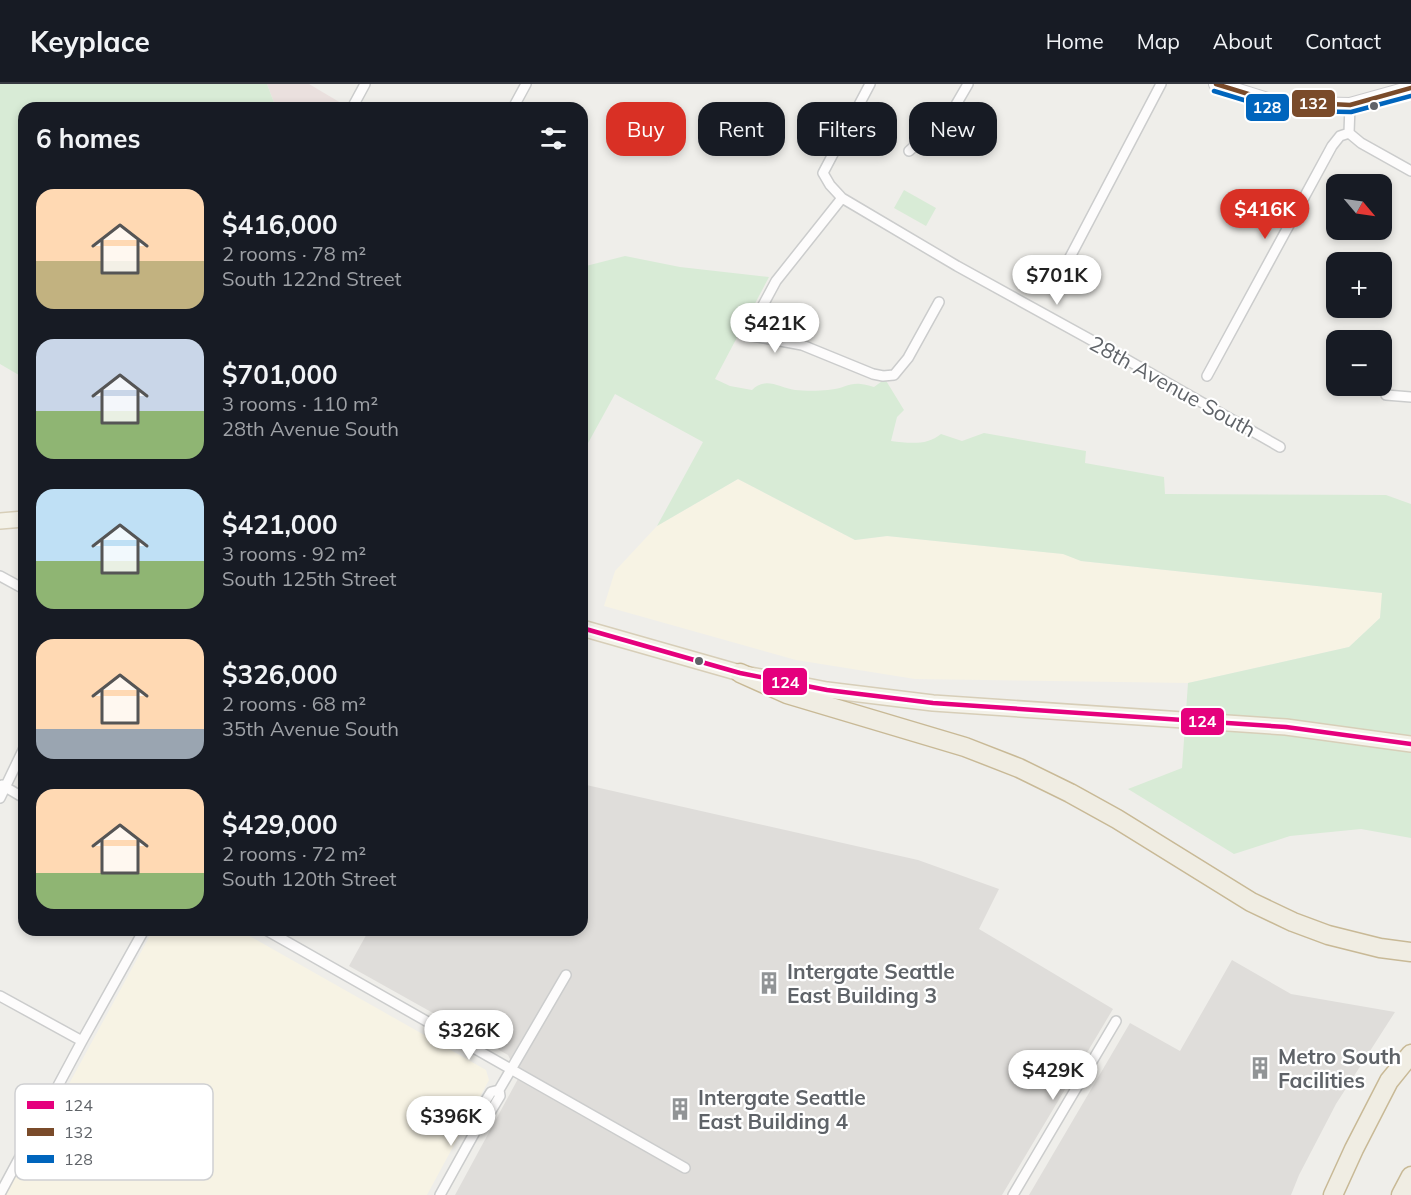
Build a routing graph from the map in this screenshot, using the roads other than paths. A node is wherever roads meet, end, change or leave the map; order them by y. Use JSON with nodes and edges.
{"nodes":[{"id":1,"x":365,"y":84,"type":"edge"},
{"id":2,"x":526,"y":84,"type":"edge"},
{"id":3,"x":870,"y":84,"type":"edge"},
{"id":4,"x":968,"y":84,"type":"edge"},
{"id":5,"x":1161,"y":84,"type":"edge"},
{"id":6,"x":1216,"y":84,"type":"edge"},
{"id":7,"x":1411,"y":88,"type":"edge"},
{"id":8,"x":355,"y":102,"type":"edge"},
{"id":9,"x":516,"y":102,"type":"edge"},
{"id":10,"x":958,"y":102,"type":"edge"},
{"id":11,"x":1350,"y":105,"type":"junction"},
{"id":12,"x":1349,"y":134,"type":"junction"},
{"id":13,"x":1411,"y":171,"type":"edge"},
{"id":14,"x":842,"y":198,"type":"junction"},
{"id":15,"x":1068,"y":261,"type":"dead end"},
{"id":16,"x":939,"y":302,"type":"dead end"},
{"id":17,"x":1207,"y":376,"type":"dead end"},
{"id":18,"x":1392,"y":395,"type":"edge"},
{"id":19,"x":1411,"y":397,"type":"edge"},
{"id":20,"x":1280,"y":447,"type":"dead end"},
{"id":21,"x":18,"y":520,"type":"edge"},
{"id":22,"x":0,"y":521,"type":"edge"},
{"id":23,"x":0,"y":576,"type":"edge"},
{"id":24,"x":18,"y":586,"type":"edge"},
{"id":25,"x":588,"y":630,"type":"edge"},
{"id":26,"x":740,"y":673,"type":"junction"},
{"id":27,"x":1411,"y":744,"type":"edge"},
{"id":28,"x":18,"y":759,"type":"edge"},
{"id":29,"x":3,"y":786,"type":"edge"},
{"id":30,"x":18,"y":795,"type":"edge"},
{"id":31,"x":0,"y":798,"type":"edge"},
{"id":32,"x":141,"y":936,"type":"edge"},
{"id":33,"x":277,"y":936,"type":"edge"},
{"id":34,"x":1411,"y":952,"type":"edge"},
{"id":35,"x":566,"y":975,"type":"dead end"},
{"id":36,"x":0,"y":996,"type":"edge"},
{"id":37,"x":1116,"y":1021,"type":"dead end"},
{"id":38,"x":82,"y":1041,"type":"junction"},
{"id":39,"x":1411,"y":1054,"type":"edge"},
{"id":40,"x":511,"y":1069,"type":"junction"},
{"id":41,"x":59,"y":1084,"type":"edge"},
{"id":42,"x":15,"y":1166,"type":"edge"},
{"id":43,"x":685,"y":1168,"type":"dead end"},
{"id":44,"x":1411,"y":1176,"type":"edge"},
{"id":45,"x":0,"y":1194,"type":"edge"},
{"id":46,"x":440,"y":1195,"type":"edge"},
{"id":47,"x":1013,"y":1195,"type":"edge"},
{"id":48,"x":1333,"y":1195,"type":"edge"},
{"id":49,"x":1401,"y":1195,"type":"edge"}],
"edges":[{"from":1,"to":8,"type":"street"},
{"from":2,"to":9,"type":"street"},
{"from":3,"to":14,"type":"street","name":"28th Avenue South"},
{"from":4,"to":10,"type":"street"},
{"from":5,"to":15,"type":"street"},
{"from":6,"to":11,"type":"street"},
{"from":7,"to":11,"type":"street"},
{"from":11,"to":12,"type":"street"},
{"from":12,"to":13,"type":"street"},
{"from":12,"to":17,"type":"street"},
{"from":14,"to":16,"type":"street"},
{"from":14,"to":20,"type":"street","name":"28th Avenue South"},
{"from":18,"to":19,"type":"street"},
{"from":21,"to":22,"type":"main road"},
{"from":23,"to":24,"type":"street"},
{"from":25,"to":26,"type":"main road"},
{"from":26,"to":27,"type":"main road"},
{"from":26,"to":34,"type":"highway"},
{"from":28,"to":29,"type":"street"},
{"from":29,"to":30,"type":"street"},
{"from":29,"to":31,"type":"street"},
{"from":32,"to":38,"type":"street"},
{"from":33,"to":40,"type":"street"},
{"from":35,"to":40,"type":"street"},
{"from":36,"to":38,"type":"street"},
{"from":37,"to":47,"type":"street"},
{"from":38,"to":41,"type":"street"},
{"from":39,"to":48,"type":"highway"},
{"from":40,"to":43,"type":"street"},
{"from":40,"to":46,"type":"street"},
{"from":42,"to":45,"type":"street"},
{"from":44,"to":49,"type":"highway"}]}
